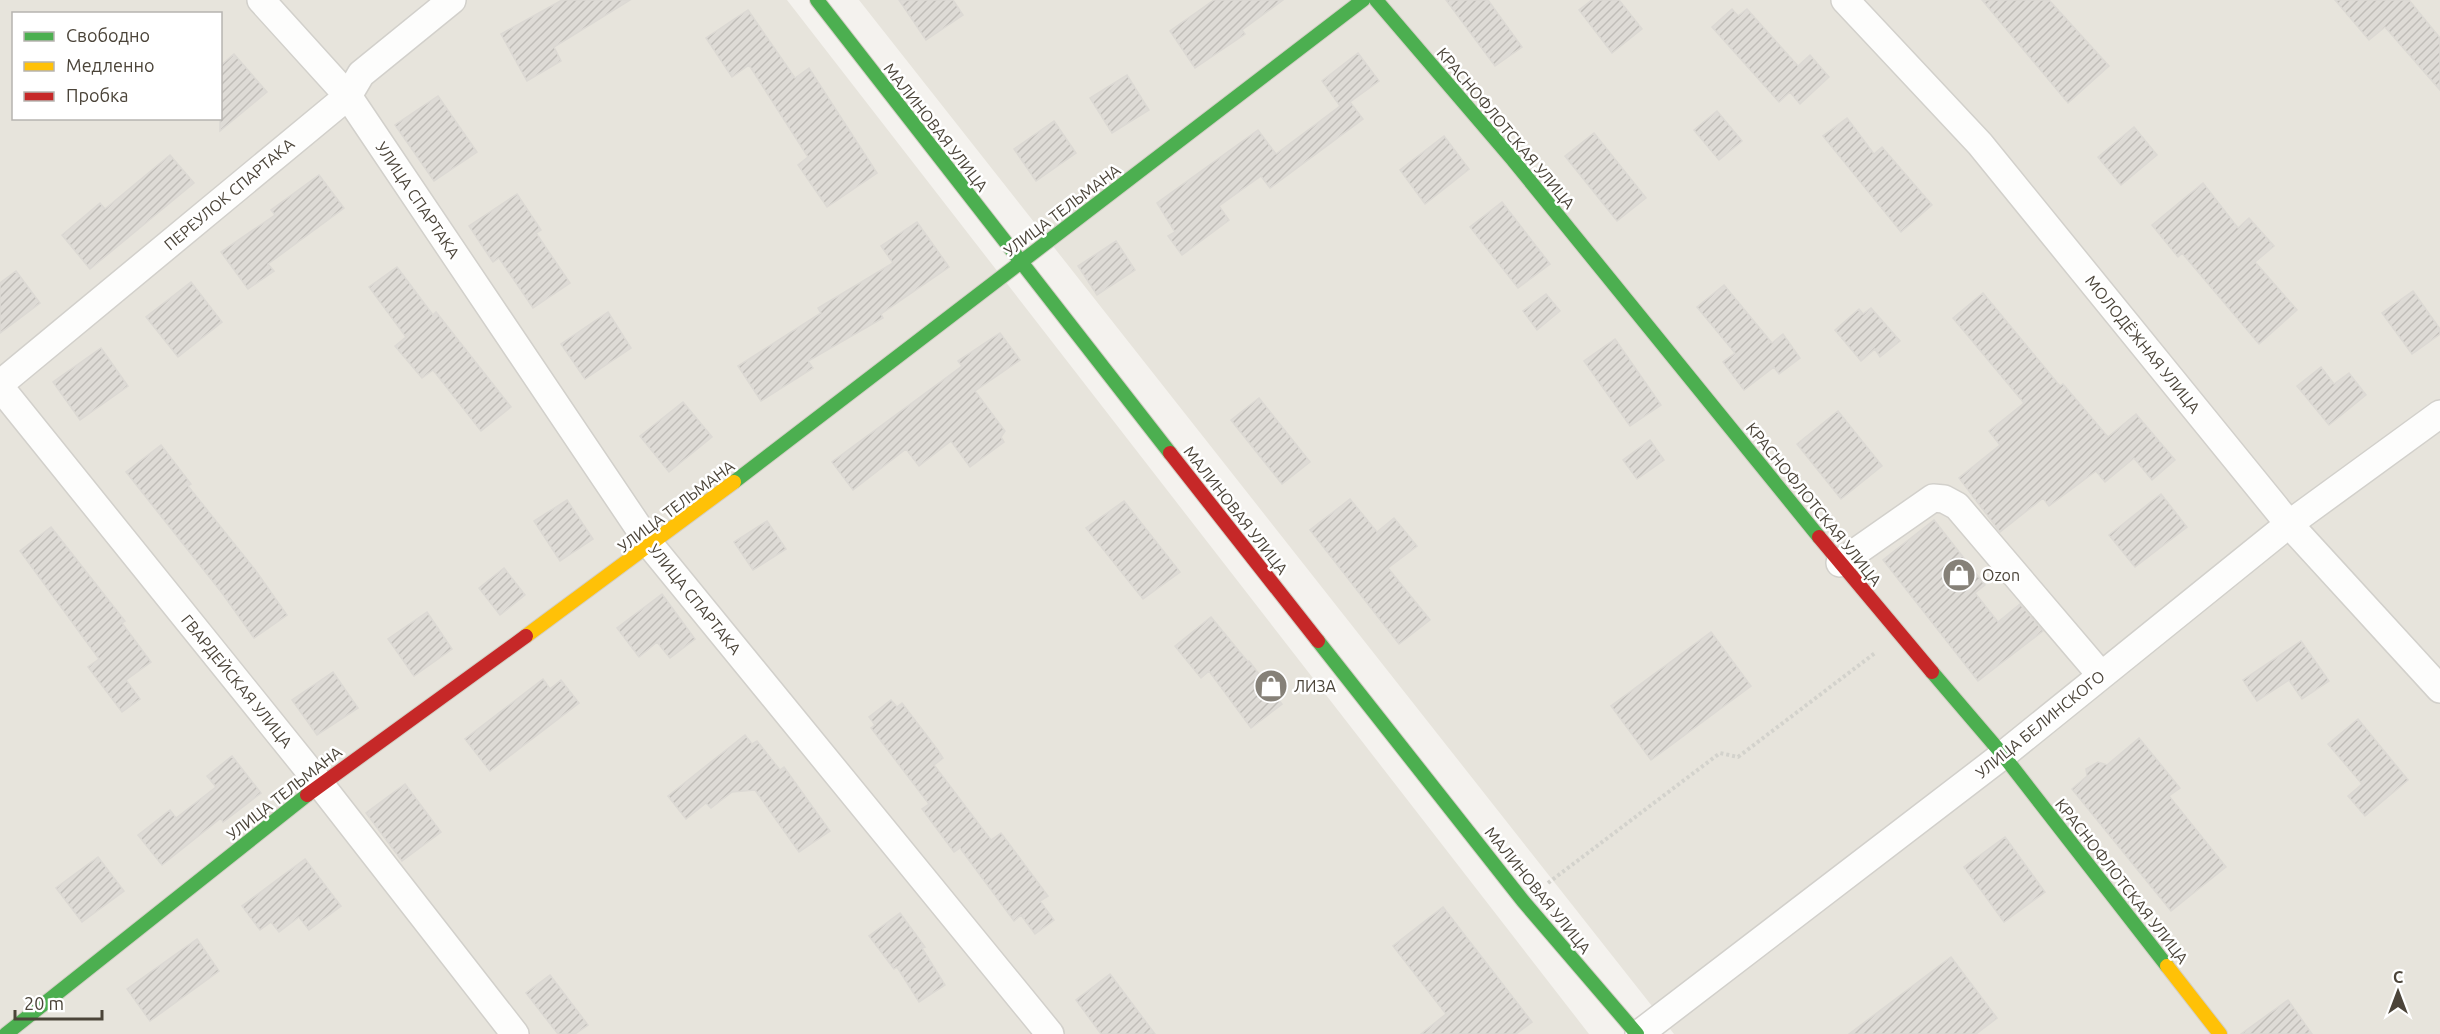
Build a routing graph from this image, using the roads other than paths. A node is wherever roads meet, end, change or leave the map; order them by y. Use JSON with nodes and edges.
{"nodes":[{"id":1,"x":261,"y":0,"type":"edge"},
{"id":2,"x":452,"y":0,"type":"edge"},
{"id":3,"x":817,"y":0,"type":"edge"},
{"id":4,"x":1363,"y":0,"type":"edge"},
{"id":5,"x":1376,"y":0,"type":"edge"},
{"id":6,"x":1845,"y":0,"type":"edge"},
{"id":7,"x":348,"y":96,"type":"junction"},
{"id":8,"x":1020,"y":263,"type":"junction"},
{"id":9,"x":0,"y":385,"type":"edge"},
{"id":10,"x":2440,"y":414,"type":"edge"},
{"id":11,"x":2289,"y":524,"type":"junction"},
{"id":12,"x":651,"y":546,"type":"junction"},
{"id":13,"x":1840,"y":563,"type":"junction"},
{"id":14,"x":2101,"y":675,"type":"junction"},
{"id":15,"x":2440,"y":689,"type":"edge"},
{"id":16,"x":2003,"y":754,"type":"junction"},
{"id":17,"x":320,"y":784,"type":"junction"},
{"id":18,"x":6,"y":1034,"type":"edge"},
{"id":19,"x":515,"y":1034,"type":"edge"},
{"id":20,"x":1050,"y":1034,"type":"edge"},
{"id":21,"x":1638,"y":1034,"type":"edge"},
{"id":22,"x":2220,"y":1034,"type":"edge"}],
"edges":[{"from":1,"to":7,"type":"street","name":"УЛИЦА СПАРТАКА"},
{"from":2,"to":7,"type":"street","name":"ПЕРЕУЛОК СПАРТАКА"},
{"from":3,"to":8,"type":"street","name":"МАЛИНОВАЯ УЛИЦА"},
{"from":4,"to":8,"type":"street","name":"УЛИЦА ТЕЛЬМАНА"},
{"from":5,"to":13,"type":"street","name":"КРАСНОФЛОТСКАЯ УЛИЦА"},
{"from":6,"to":11,"type":"street","name":"МОЛОДЁЖНАЯ УЛИЦА"},
{"from":7,"to":9,"type":"street","name":"ПЕРЕУЛОК СПАРТАКА"},
{"from":7,"to":12,"type":"street","name":"УЛИЦА СПАРТАКА"},
{"from":8,"to":12,"type":"street","name":"УЛИЦА ТЕЛЬМАНА"},
{"from":8,"to":21,"type":"street","name":"МАЛИНОВАЯ УЛИЦА"},
{"from":9,"to":17,"type":"street","name":"ГВАРДЕЙСКАЯ УЛИЦА"},
{"from":10,"to":11,"type":"street","name":"УЛИЦА БЕЛИНСКОГО"},
{"from":11,"to":14,"type":"street","name":"УЛИЦА БЕЛИНСКОГО"},
{"from":11,"to":15,"type":"street","name":"МОЛОДЁЖНАЯ УЛИЦА"},
{"from":12,"to":17,"type":"street","name":"УЛИЦА ТЕЛЬМАНА"},
{"from":12,"to":20,"type":"street","name":"УЛИЦА СПАРТАКА"},
{"from":13,"to":14,"type":"street"},
{"from":13,"to":16,"type":"street","name":"КРАСНОФЛОТСКАЯ УЛИЦА"},
{"from":14,"to":16,"type":"street","name":"УЛИЦА БЕЛИНСКОГО"},
{"from":16,"to":21,"type":"street","name":"УЛИЦА БЕЛИНСКОГО"},
{"from":16,"to":22,"type":"street","name":"КРАСНОФЛОТСКАЯ УЛИЦА"},
{"from":17,"to":18,"type":"street","name":"УЛИЦА ТЕЛЬМАНА"},
{"from":17,"to":19,"type":"street","name":"ГВАРДЕЙСКАЯ УЛИЦА"}]}
